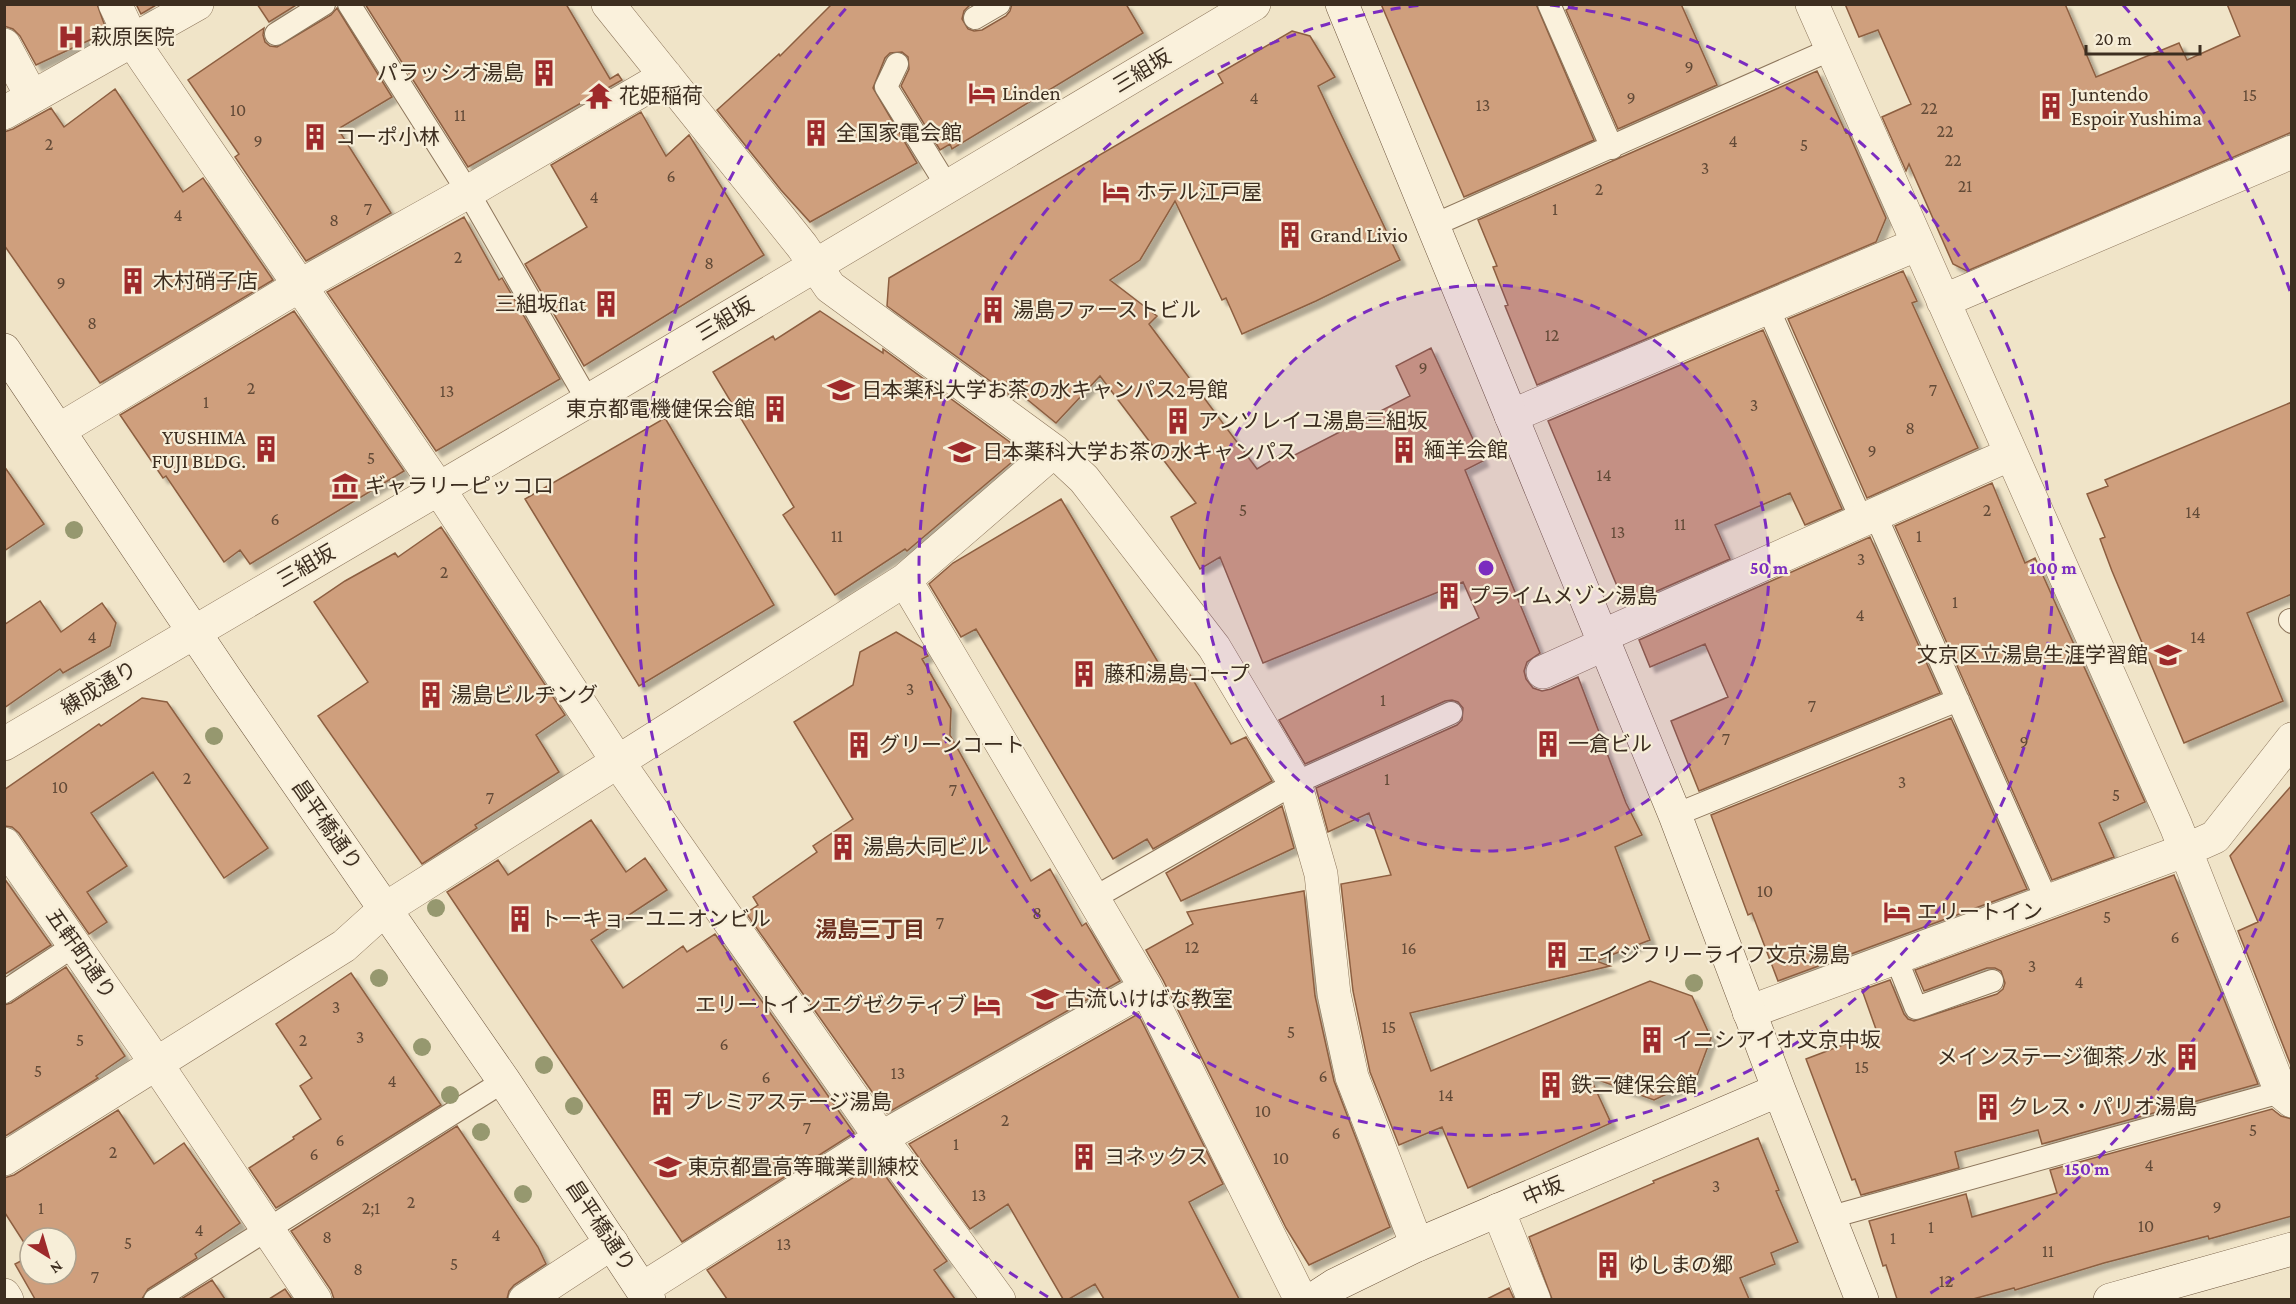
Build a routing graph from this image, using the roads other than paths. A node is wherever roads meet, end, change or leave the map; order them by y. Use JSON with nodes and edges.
{"nodes":[{"id":1,"x":115,"y":4,"type":"edge"},
{"id":2,"x":196,"y":4,"type":"edge"},
{"id":3,"x":324,"y":4,"type":"edge"},
{"id":4,"x":349,"y":4,"type":"edge"},
{"id":5,"x":608,"y":4,"type":"edge"},
{"id":6,"x":999,"y":4,"type":"edge"},
{"id":7,"x":1254,"y":4,"type":"edge"},
{"id":8,"x":1342,"y":4,"type":"edge"},
{"id":9,"x":1549,"y":4,"type":"edge"},
{"id":10,"x":1812,"y":4,"type":"edge"},
{"id":11,"x":975,"y":18,"type":"dead end"},
{"id":12,"x":276,"y":34,"type":"dead end"},
{"id":13,"x":132,"y":40,"type":"junction"},
{"id":14,"x":4,"y":45,"type":"edge"},
{"id":15,"x":1832,"y":49,"type":"junction"},
{"id":16,"x":897,"y":64,"type":"dead end"},
{"id":17,"x":666,"y":76,"type":"junction"},
{"id":18,"x":18,"y":105,"type":"edge"},
{"id":19,"x":1612,"y":148,"type":"junction"},
{"id":20,"x":2292,"y":152,"type":"edge"},
{"id":21,"x":947,"y":186,"type":"junction"},
{"id":22,"x":468,"y":192,"type":"junction"},
{"id":23,"x":1434,"y":225,"type":"junction"},
{"id":24,"x":1918,"y":244,"type":"junction"},
{"id":25,"x":814,"y":265,"type":"junction"},
{"id":26,"x":299,"y":286,"type":"junction"},
{"id":27,"x":1943,"y":301,"type":"junction"},
{"id":28,"x":1768,"y":308,"type":"junction"},
{"id":29,"x":4,"y":350,"type":"edge"},
{"id":30,"x":588,"y":401,"type":"junction"},
{"id":31,"x":1512,"y":416,"type":"junction"},
{"id":32,"x":59,"y":430,"type":"junction"},
{"id":33,"x":1054,"y":451,"type":"junction"},
{"id":34,"x":2011,"y":454,"type":"junction"},
{"id":35,"x":439,"y":489,"type":"junction"},
{"id":36,"x":1869,"y":518,"type":"junction"},
{"id":37,"x":905,"y":580,"type":"junction"},
{"id":38,"x":194,"y":631,"type":"junction"},
{"id":39,"x":1604,"y":640,"type":"junction"},
{"id":40,"x":1543,"y":672,"type":"dead end"},
{"id":41,"x":1958,"y":700,"type":"junction"},
{"id":42,"x":1451,"y":713,"type":"dead end"},
{"id":43,"x":2292,"y":739,"type":"edge"},
{"id":44,"x":4,"y":744,"type":"edge"},
{"id":45,"x":618,"y":762,"type":"junction"},
{"id":46,"x":1295,"y":783,"type":"junction"},
{"id":47,"x":1675,"y":815,"type":"junction"},
{"id":48,"x":4,"y":844,"type":"edge"},
{"id":49,"x":2186,"y":850,"type":"junction"},
{"id":50,"x":1094,"y":898,"type":"junction"},
{"id":51,"x":2047,"y":902,"type":"junction"},
{"id":52,"x":385,"y":909,"type":"junction"},
{"id":53,"x":75,"y":945,"type":"junction"},
{"id":54,"x":1896,"y":958,"type":"junction"},
{"id":55,"x":1992,"y":981,"type":"dead end"},
{"id":56,"x":1146,"y":988,"type":"junction"},
{"id":57,"x":4,"y":992,"type":"edge"},
{"id":58,"x":1749,"y":1012,"type":"junction"},
{"id":59,"x":156,"y":1064,"type":"junction"},
{"id":60,"x":504,"y":1080,"type":"junction"},
{"id":61,"x":1779,"y":1090,"type":"junction"},
{"id":62,"x":2286,"y":1096,"type":"edge"},
{"id":63,"x":881,"y":1138,"type":"junction"},
{"id":64,"x":4,"y":1159,"type":"edge"},
{"id":65,"x":1498,"y":1210,"type":"junction"},
{"id":66,"x":1831,"y":1217,"type":"junction"},
{"id":67,"x":267,"y":1229,"type":"junction"},
{"id":68,"x":612,"y":1243,"type":"junction"},
{"id":69,"x":1417,"y":1245,"type":"junction"},
{"id":70,"x":2292,"y":1249,"type":"edge"},
{"id":71,"x":646,"y":1294,"type":"edge"},
{"id":72,"x":4,"y":1295,"type":"edge"},
{"id":73,"x":7,"y":1299,"type":"edge"},
{"id":74,"x":155,"y":1299,"type":"edge"},
{"id":75,"x":315,"y":1299,"type":"edge"},
{"id":76,"x":525,"y":1299,"type":"edge"},
{"id":77,"x":999,"y":1299,"type":"edge"},
{"id":78,"x":1301,"y":1299,"type":"edge"},
{"id":79,"x":1312,"y":1299,"type":"edge"},
{"id":80,"x":1534,"y":1299,"type":"edge"},
{"id":81,"x":1862,"y":1299,"type":"edge"},
{"id":82,"x":2110,"y":1299,"type":"edge"}],
"edges":[{"from":1,"to":13,"type":"street"},
{"from":2,"to":13,"type":"street"},
{"from":3,"to":12,"type":"lane"},
{"from":4,"to":22,"type":"lane"},
{"from":5,"to":17,"type":"street"},
{"from":6,"to":11,"type":"lane"},
{"from":7,"to":21,"type":"street","name":"三組坂"},
{"from":8,"to":23,"type":"street"},
{"from":9,"to":19,"type":"lane"},
{"from":10,"to":15,"type":"street"},
{"from":13,"to":18,"type":"street"},
{"from":13,"to":26,"type":"street"},
{"from":14,"to":18,"type":"street"},
{"from":15,"to":19,"type":"lane"},
{"from":15,"to":24,"type":"street"},
{"from":16,"to":21,"type":"lane"},
{"from":17,"to":22,"type":"street"},
{"from":17,"to":25,"type":"street"},
{"from":19,"to":23,"type":"lane"},
{"from":20,"to":27,"type":"street"},
{"from":21,"to":25,"type":"street","name":"三組坂"},
{"from":22,"to":26,"type":"street"},
{"from":22,"to":30,"type":"lane"},
{"from":23,"to":31,"type":"street"},
{"from":24,"to":27,"type":"street"},
{"from":24,"to":28,"type":"street"},
{"from":25,"to":30,"type":"street","name":"三組坂"},
{"from":25,"to":33,"type":"street"},
{"from":26,"to":32,"type":"street"},
{"from":26,"to":35,"type":"street"},
{"from":27,"to":34,"type":"street"},
{"from":28,"to":31,"type":"street"},
{"from":28,"to":36,"type":"lane"},
{"from":29,"to":32,"type":"street","name":"昌平橋通り"},
{"from":30,"to":35,"type":"street","name":"三組坂"},
{"from":31,"to":39,"type":"street"},
{"from":32,"to":38,"type":"street","name":"昌平橋通り"},
{"from":33,"to":37,"type":"street"},
{"from":33,"to":46,"type":"street"},
{"from":34,"to":36,"type":"street"},
{"from":34,"to":49,"type":"street"},
{"from":35,"to":38,"type":"street","name":"三組坂"},
{"from":35,"to":45,"type":"street"},
{"from":36,"to":39,"type":"street"},
{"from":36,"to":41,"type":"lane"},
{"from":37,"to":45,"type":"street"},
{"from":37,"to":50,"type":"street"},
{"from":38,"to":44,"type":"street","name":"練成通り"},
{"from":38,"to":52,"type":"street","name":"昌平橋通り"},
{"from":39,"to":40,"type":"street"},
{"from":39,"to":47,"type":"street"},
{"from":41,"to":47,"type":"lane"},
{"from":41,"to":51,"type":"lane"},
{"from":42,"to":46,"type":"lane"},
{"from":43,"to":49,"type":"street"},
{"from":45,"to":52,"type":"street"},
{"from":45,"to":63,"type":"street"},
{"from":46,"to":50,"type":"lane"},
{"from":46,"to":69,"type":"street"},
{"from":47,"to":58,"type":"street"},
{"from":48,"to":53,"type":"street","name":"五軒町通り"},
{"from":49,"to":51,"type":"street"},
{"from":49,"to":62,"type":"street"},
{"from":50,"to":56,"type":"street"},
{"from":51,"to":54,"type":"street"},
{"from":52,"to":59,"type":"street"},
{"from":52,"to":60,"type":"street","name":"昌平橋通り"},
{"from":53,"to":57,"type":"lane"},
{"from":53,"to":59,"type":"street","name":"五軒町通り"},
{"from":54,"to":55,"type":"lane"},
{"from":54,"to":58,"type":"street"},
{"from":56,"to":63,"type":"street"},
{"from":56,"to":78,"type":"street"},
{"from":58,"to":61,"type":"street"},
{"from":59,"to":64,"type":"street"},
{"from":59,"to":67,"type":"street","name":"五軒町通り"},
{"from":60,"to":67,"type":"lane"},
{"from":60,"to":68,"type":"street","name":"昌平橋通り"},
{"from":61,"to":65,"type":"street","name":"中坂"},
{"from":61,"to":66,"type":"street"},
{"from":62,"to":66,"type":"lane"},
{"from":63,"to":71,"type":"street"},
{"from":63,"to":77,"type":"street"},
{"from":65,"to":69,"type":"street","name":"中坂"},
{"from":65,"to":80,"type":"street"},
{"from":66,"to":81,"type":"street"},
{"from":67,"to":74,"type":"lane"},
{"from":67,"to":75,"type":"street","name":"五軒町通り"},
{"from":68,"to":71,"type":"street","name":"昌平橋通り"},
{"from":68,"to":76,"type":"street"},
{"from":69,"to":79,"type":"street","name":"中坂"},
{"from":70,"to":82,"type":"street"},
{"from":72,"to":73,"type":"street"}]}
